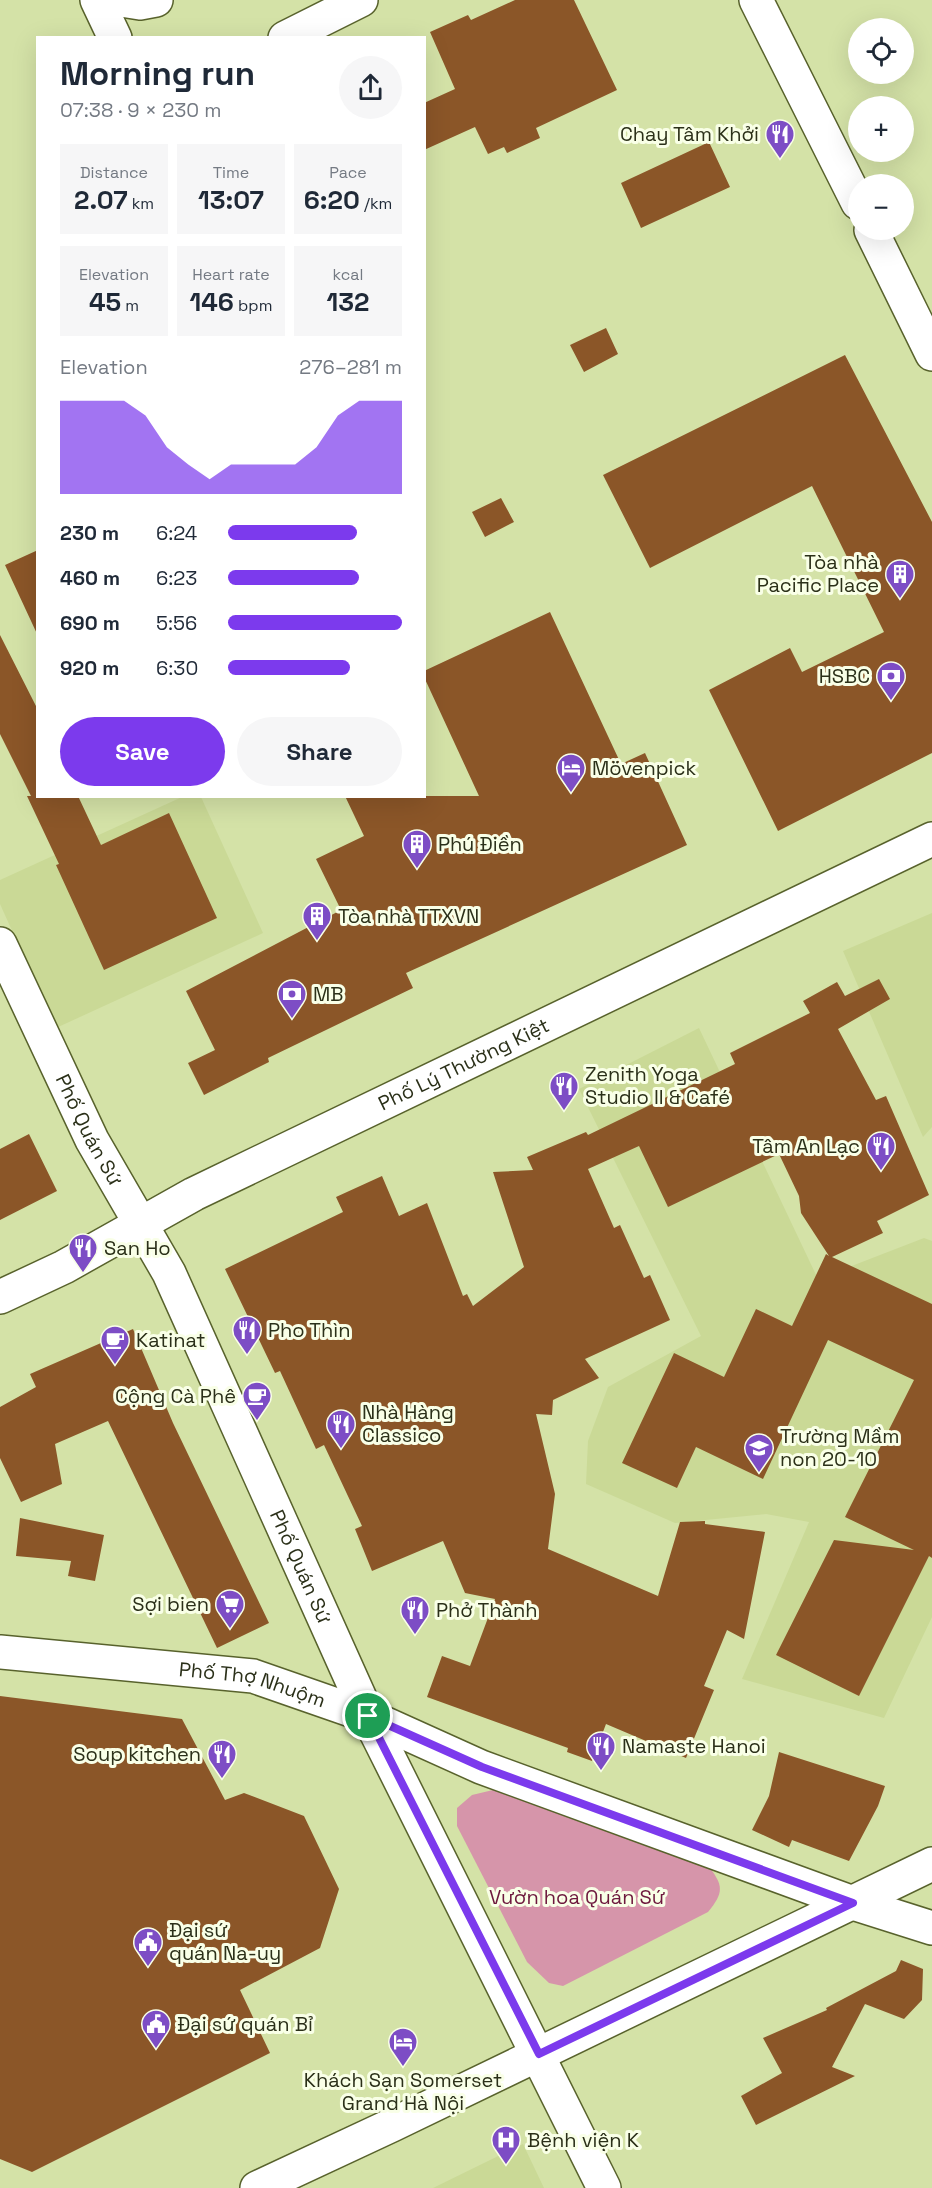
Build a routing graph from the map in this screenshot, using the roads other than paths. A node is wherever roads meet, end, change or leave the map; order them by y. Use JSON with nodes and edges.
{"nodes":[{"id":1,"x":97,"y":0,"type":"edge"},
{"id":2,"x":121,"y":0,"type":"edge"},
{"id":3,"x":156,"y":0,"type":"edge"},
{"id":4,"x":361,"y":0,"type":"edge"},
{"id":5,"x":756,"y":0,"type":"edge"},
{"id":6,"x":114,"y":36,"type":"edge"},
{"id":7,"x":289,"y":36,"type":"edge"},
{"id":8,"x":848,"y":183,"type":"edge"},
{"id":9,"x":876,"y":240,"type":"edge"},
{"id":10,"x":932,"y":354,"type":"edge"},
{"id":11,"x":932,"y":839,"type":"edge"},
{"id":12,"x":0,"y":944,"type":"edge"},
{"id":13,"x":140,"y":1223,"type":"junction"},
{"id":14,"x":0,"y":1297,"type":"edge"},
{"id":15,"x":0,"y":1652,"type":"edge"},
{"id":16,"x":368,"y":1716,"type":"junction"},
{"id":17,"x":932,"y":1864,"type":"edge"},
{"id":18,"x":853,"y":1903,"type":"junction"},
{"id":19,"x":932,"y":1928,"type":"edge"},
{"id":20,"x":539,"y":2054,"type":"junction"},
{"id":21,"x":257,"y":2188,"type":"edge"},
{"id":22,"x":604,"y":2188,"type":"edge"}],
"edges":[{"from":1,"to":6,"type":"street"},
{"from":2,"to":3,"type":"street"},
{"from":4,"to":7,"type":"street"},
{"from":5,"to":8,"type":"street"},
{"from":9,"to":10,"type":"street"},
{"from":11,"to":13,"type":"street","name":"Phố Lý Thường Kiệt"},
{"from":12,"to":13,"type":"street","name":"Phố Quán Sứ"},
{"from":13,"to":14,"type":"street","name":"Phố Lý Thường Kiệt"},
{"from":13,"to":16,"type":"street","name":"Phố Quán Sứ"},
{"from":15,"to":16,"type":"street","name":"Phố Thợ Nhuộm"},
{"from":16,"to":18,"type":"street","name":"Phố Thợ Nhuộm"},
{"from":16,"to":20,"type":"street","name":"Phố Quán Sứ"},
{"from":17,"to":18,"type":"street"},
{"from":18,"to":19,"type":"street","name":"Phố Thợ Nhuộm"},
{"from":18,"to":20,"type":"street"},
{"from":20,"to":21,"type":"street"},
{"from":20,"to":22,"type":"street","name":"Phố Quán Sứ"}]}
